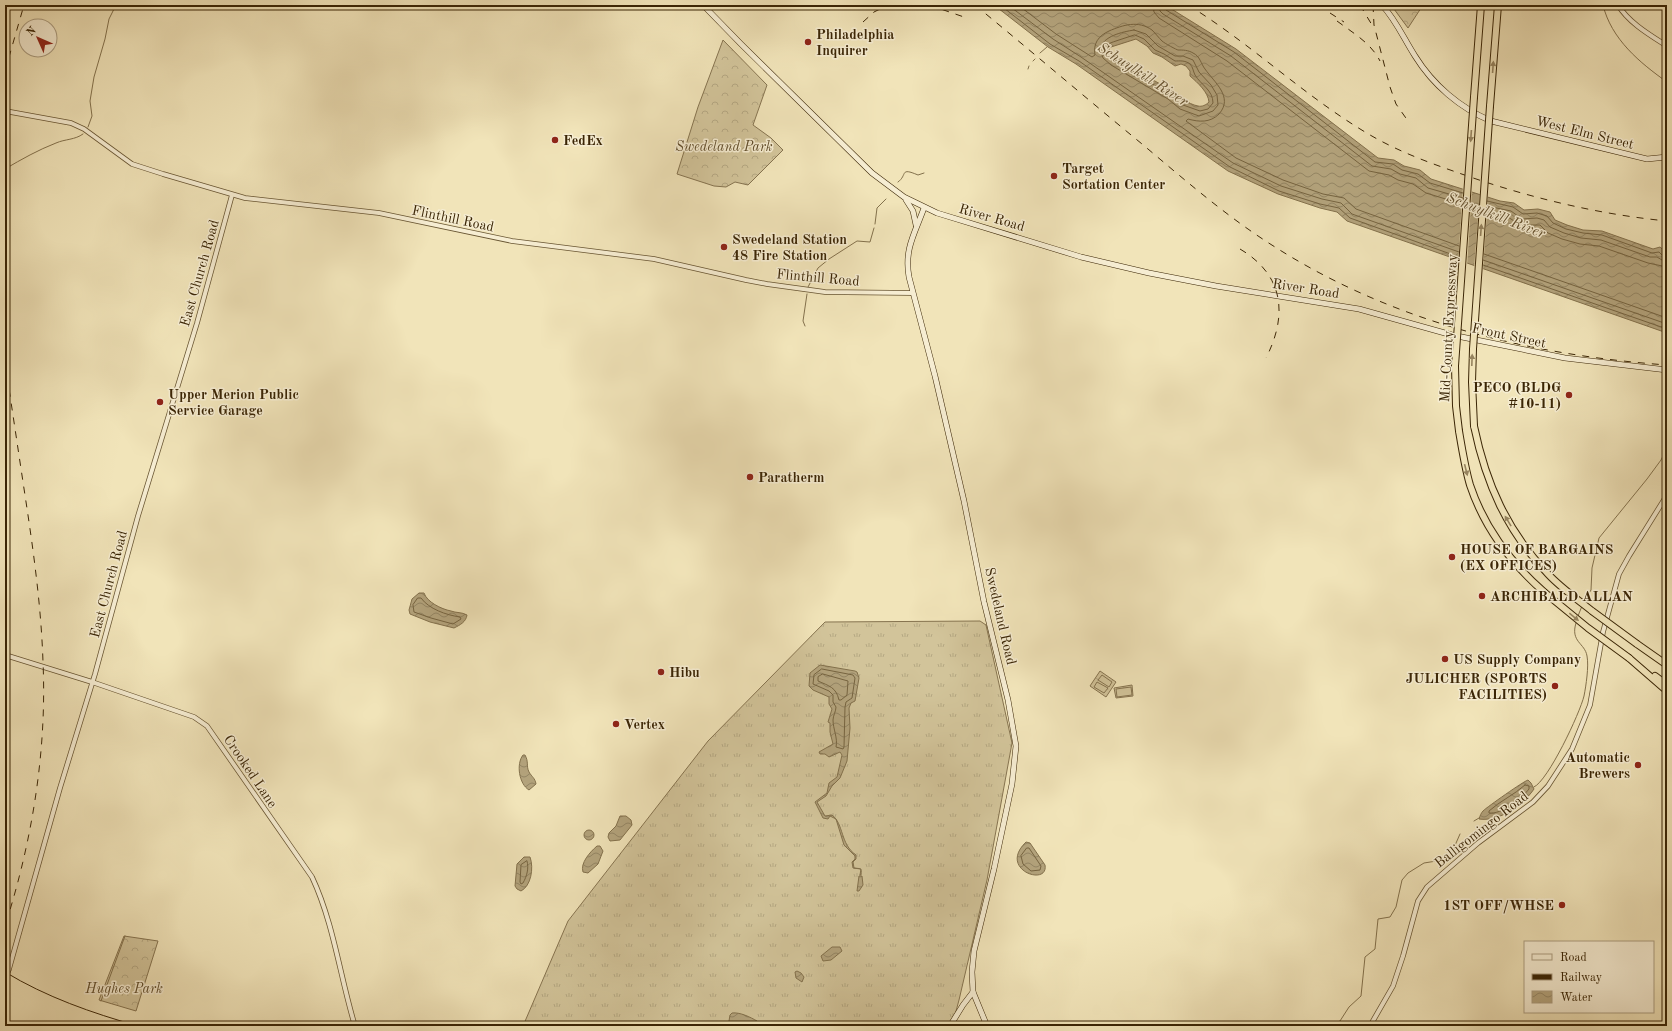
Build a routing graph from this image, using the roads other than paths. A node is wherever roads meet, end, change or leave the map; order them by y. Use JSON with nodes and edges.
{"nodes":[{"id":1,"x":703,"y":5,"type":"edge"},
{"id":2,"x":1382,"y":5,"type":"edge"},
{"id":3,"x":1481,"y":5,"type":"edge"},
{"id":4,"x":1498,"y":5,"type":"edge"},
{"id":5,"x":1618,"y":5,"type":"edge"},
{"id":6,"x":1667,"y":46,"type":"edge"},
{"id":7,"x":5,"y":110,"type":"edge"},
{"id":8,"x":1667,"y":157,"type":"edge"},
{"id":9,"x":232,"y":195,"type":"junction"},
{"id":10,"x":904,"y":197,"type":"junction"},
{"id":11,"x":924,"y":208,"type":"junction"},
{"id":12,"x":916,"y":228,"type":"junction"},
{"id":13,"x":913,"y":293,"type":"junction"},
{"id":14,"x":1349,"y":307,"type":"joint"},
{"id":15,"x":1667,"y":370,"type":"edge"},
{"id":16,"x":1667,"y":495,"type":"edge"},
{"id":17,"x":5,"y":655,"type":"edge"},
{"id":18,"x":1629,"y":658,"type":"junction"},
{"id":19,"x":1667,"y":665,"type":"edge"},
{"id":20,"x":92,"y":682,"type":"junction"},
{"id":21,"x":1667,"y":685,"type":"edge"},
{"id":22,"x":1667,"y":691,"type":"edge"},
{"id":23,"x":5,"y":979,"type":"edge"},
{"id":24,"x":973,"y":992,"type":"junction"},
{"id":25,"x":356,"y":1026,"type":"edge"},
{"id":26,"x":950,"y":1026,"type":"edge"},
{"id":27,"x":987,"y":1026,"type":"edge"},
{"id":28,"x":1370,"y":1026,"type":"edge"}],
"edges":[{"from":1,"to":10,"type":"main road","name":"River Road"},
{"from":2,"to":8,"type":"main road","name":"West Elm Street"},
{"from":3,"to":18,"type":"highway","name":"Mid-County Expressway","one_way":true,"bridge":true},
{"from":19,"to":4,"type":"highway","name":"Mid-County Expressway","one_way":true,"bridge":true},
{"from":5,"to":6,"type":"street"},
{"from":7,"to":9,"type":"street","name":"Flinthill Road"},
{"from":9,"to":13,"type":"street","name":"Flinthill Road"},
{"from":9,"to":20,"type":"street","name":"East Church Road"},
{"from":10,"to":11,"type":"main road","name":"River Road"},
{"from":10,"to":12,"type":"main road"},
{"from":11,"to":12,"type":"main road","name":"Swedeland Road"},
{"from":11,"to":14,"type":"main road","name":"River Road"},
{"from":12,"to":13,"type":"main road","name":"Swedeland Road"},
{"from":13,"to":24,"type":"main road","name":"Swedeland Road"},
{"from":14,"to":15,"type":"main road","name":"Front Street"},
{"from":16,"to":28,"type":"street","name":"Balligomingo Road"},
{"from":17,"to":20,"type":"street","name":"Crooked Lane"},
{"from":18,"to":21,"type":"highway","name":"Mid-County Expressway"},
{"from":18,"to":22,"type":"highway"},
{"from":20,"to":23,"type":"street","name":"East Church Road","bridge":true},
{"from":20,"to":25,"type":"street","name":"Crooked Lane"},
{"from":24,"to":26,"type":"main road"},
{"from":24,"to":27,"type":"main road","name":"Swedeland Road"}]}
